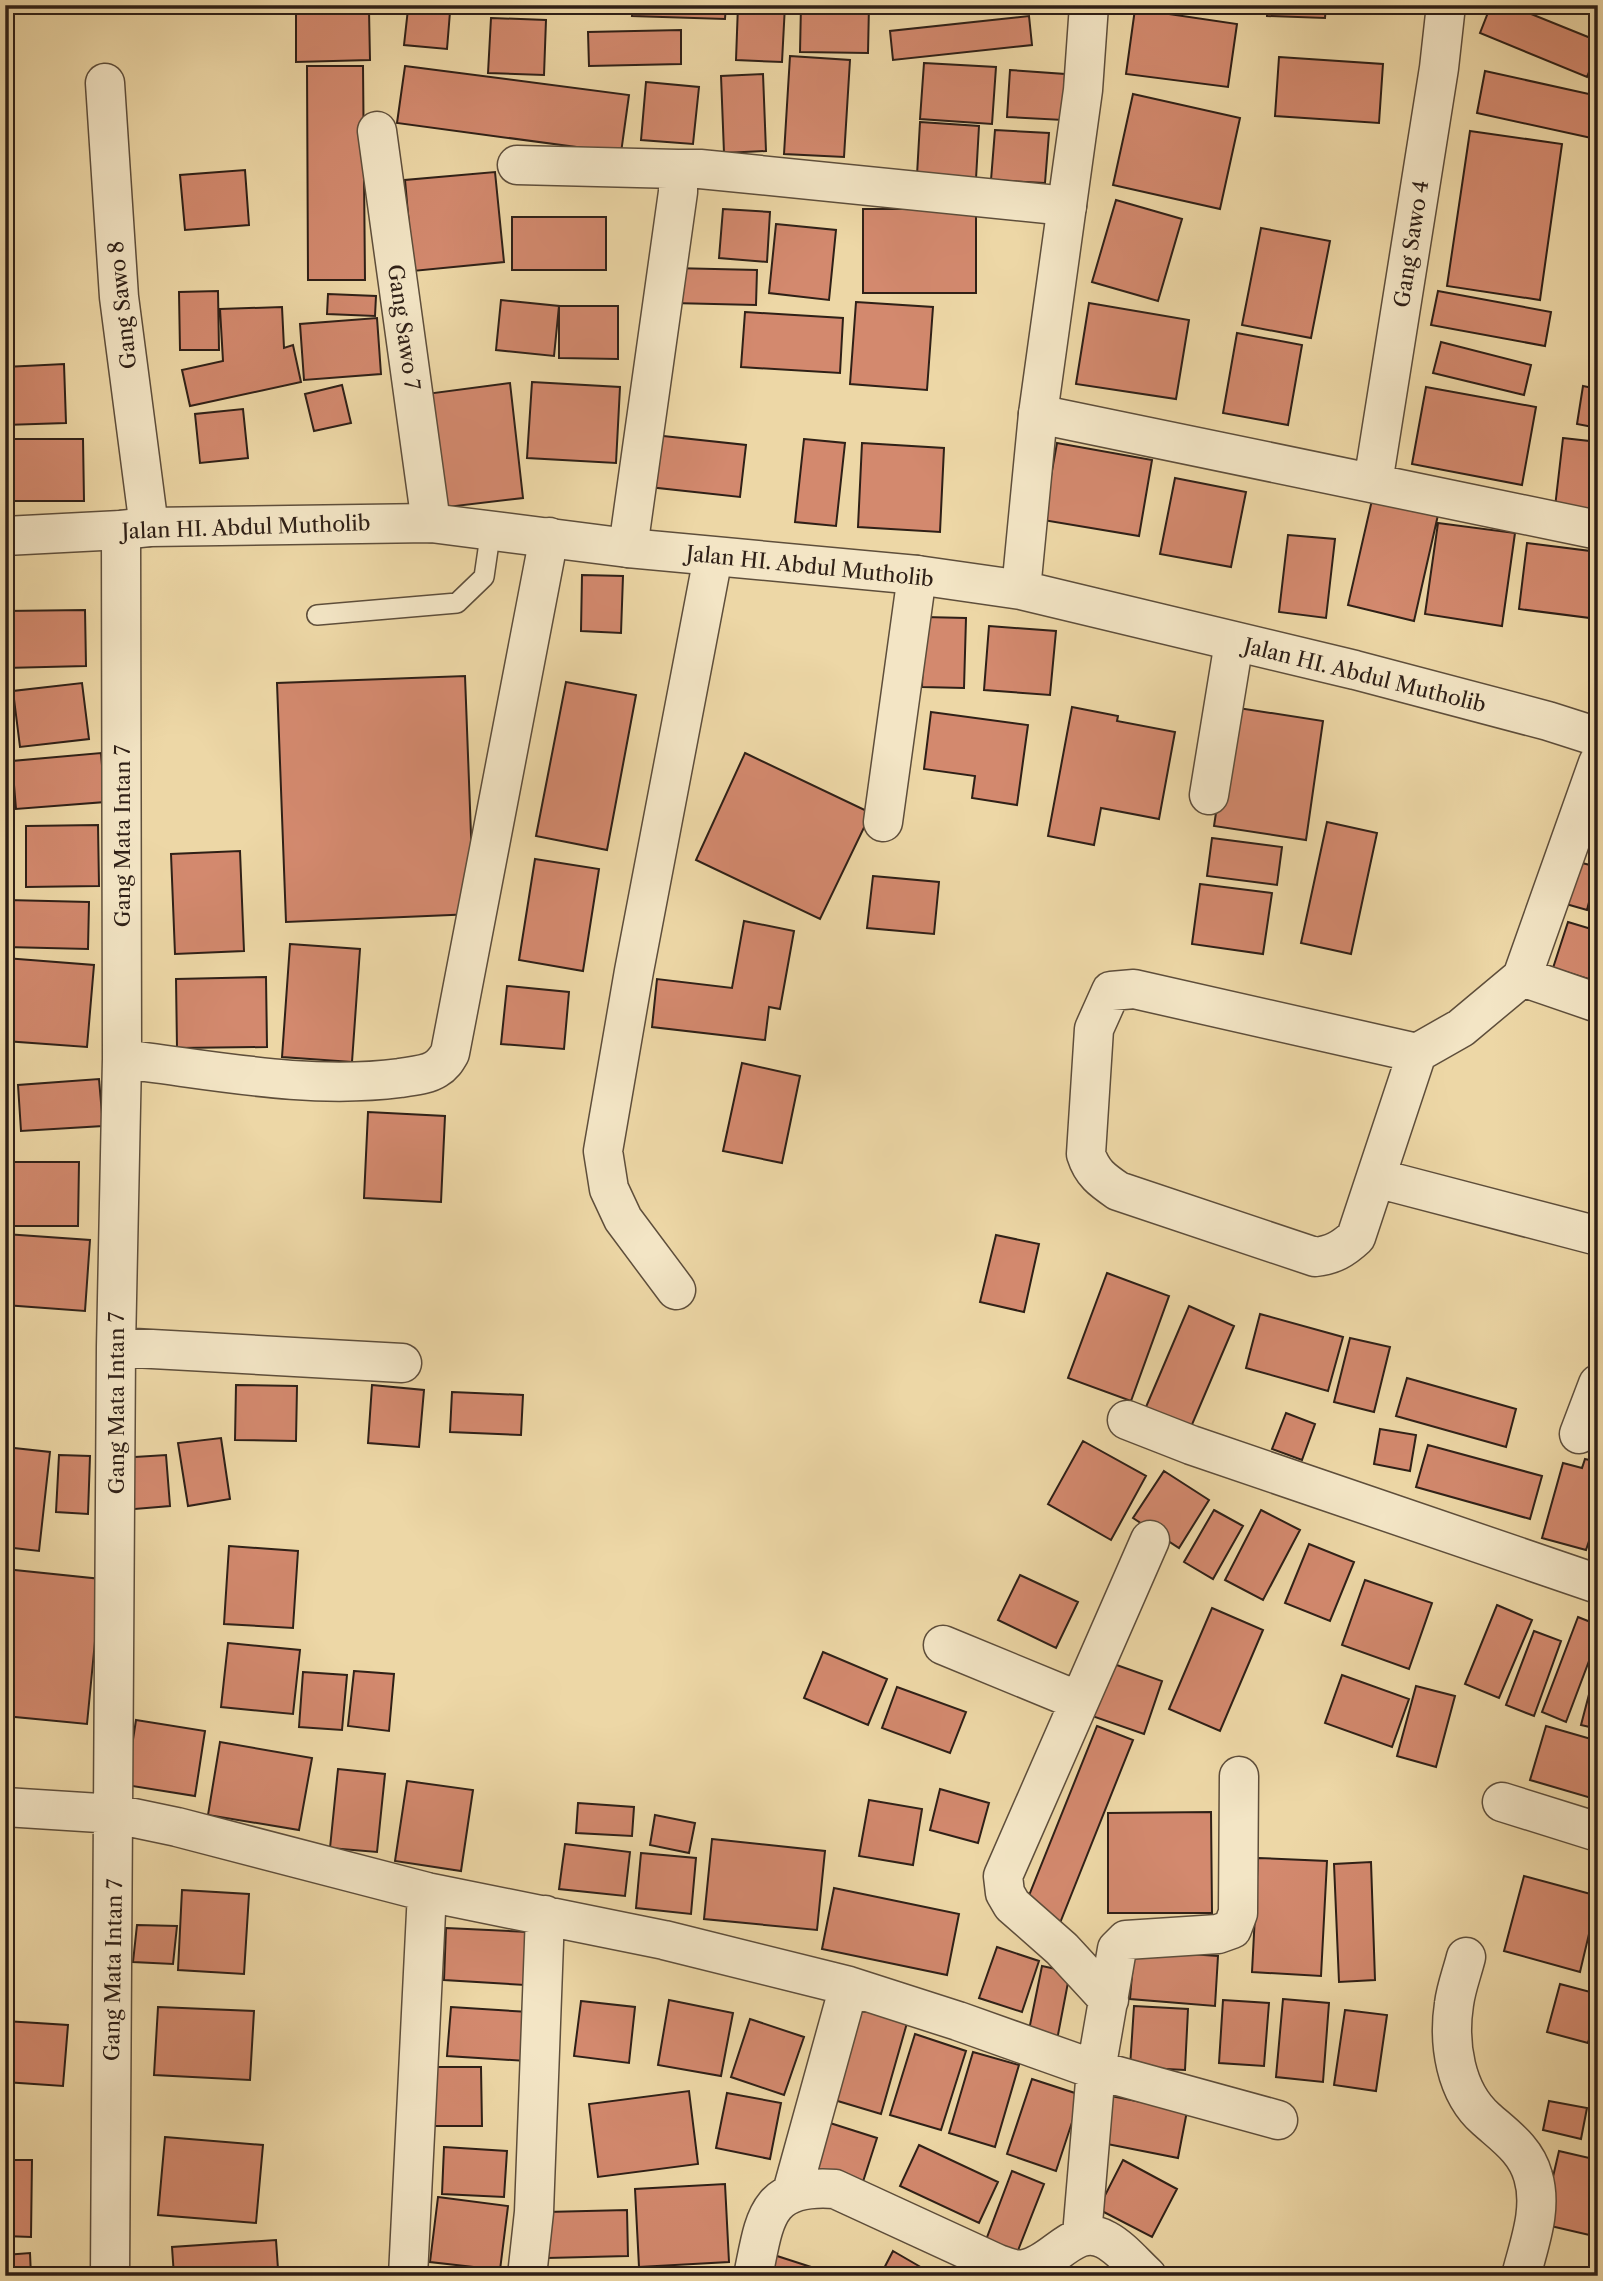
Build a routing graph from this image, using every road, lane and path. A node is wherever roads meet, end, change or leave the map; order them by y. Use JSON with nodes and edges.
{"nodes":[{"id":1,"x":1089,"y":5,"type":"edge"},
{"id":2,"x":1446,"y":5,"type":"edge"},
{"id":3,"x":105,"y":83,"type":"dead end"},
{"id":4,"x":377,"y":131,"type":"dead end"},
{"id":5,"x":517,"y":165,"type":"dead end"},
{"id":6,"x":678,"y":169,"type":"junction"},
{"id":7,"x":1068,"y":206,"type":"junction"},
{"id":8,"x":1038,"y":414,"type":"junction"},
{"id":9,"x":1373,"y":483,"type":"junction"},
{"id":10,"x":431,"y":523,"type":"junction"},
{"id":11,"x":135,"y":529,"type":"junction"},
{"id":12,"x":491,"y":529,"type":"junction"},
{"id":13,"x":1598,"y":530,"type":"edge"},
{"id":14,"x":5,"y":536,"type":"edge"},
{"id":15,"x":549,"y":537,"type":"junction"},
{"id":16,"x":628,"y":548,"type":"junction"},
{"id":17,"x":713,"y":557,"type":"junction"},
{"id":18,"x":916,"y":575,"type":"junction"},
{"id":19,"x":1021,"y":590,"type":"junction"},
{"id":20,"x":317,"y":615,"type":"dead end"},
{"id":21,"x":1234,"y":642,"type":"junction"},
{"id":22,"x":1598,"y":737,"type":"edge"},
{"id":23,"x":1598,"y":763,"type":"edge"},
{"id":24,"x":1209,"y":795,"type":"dead end"},
{"id":25,"x":883,"y":822,"type":"dead end"},
{"id":26,"x":1522,"y":977,"type":"junction"},
{"id":27,"x":1598,"y":1003,"type":"edge"},
{"id":28,"x":1417,"y":1053,"type":"junction"},
{"id":29,"x":122,"y":1059,"type":"junction"},
{"id":30,"x":1376,"y":1178,"type":"junction"},
{"id":31,"x":1598,"y":1236,"type":"edge"},
{"id":32,"x":676,"y":1290,"type":"dead end"},
{"id":33,"x":116,"y":1347,"type":"junction"},
{"id":34,"x":402,"y":1363,"type":"dead end"},
{"id":35,"x":1598,"y":1384,"type":"edge"},
{"id":36,"x":1127,"y":1420,"type":"dead end"},
{"id":37,"x":1579,"y":1434,"type":"dead end"},
{"id":38,"x":1150,"y":1540,"type":"dead end"},
{"id":39,"x":1598,"y":1584,"type":"edge"},
{"id":40,"x":943,"y":1645,"type":"dead end"},
{"id":41,"x":1080,"y":1701,"type":"junction"},
{"id":42,"x":1239,"y":1776,"type":"dead end"},
{"id":43,"x":1502,"y":1802,"type":"dead end"},
{"id":44,"x":5,"y":1807,"type":"edge"},
{"id":45,"x":115,"y":1814,"type":"junction"},
{"id":46,"x":1598,"y":1832,"type":"edge"},
{"id":47,"x":427,"y":1892,"type":"junction"},
{"id":48,"x":545,"y":1915,"type":"junction"},
{"id":49,"x":1466,"y":1957,"type":"dead end"},
{"id":50,"x":849,"y":1986,"type":"junction"},
{"id":51,"x":1109,"y":2000,"type":"junction"},
{"id":52,"x":1096,"y":2070,"type":"junction"},
{"id":53,"x":1278,"y":2120,"type":"dead end"},
{"id":54,"x":792,"y":2192,"type":"junction"},
{"id":55,"x":1094,"y":2238,"type":"junction"},
{"id":56,"x":110,"y":2276,"type":"edge"},
{"id":57,"x":408,"y":2276,"type":"edge"},
{"id":58,"x":527,"y":2276,"type":"edge"},
{"id":59,"x":753,"y":2276,"type":"edge"},
{"id":60,"x":1147,"y":2276,"type":"edge"},
{"id":61,"x":1521,"y":2276,"type":"edge"}],
"edges":[{"from":1,"to":7,"type":"street"},
{"from":2,"to":9,"type":"street","name":"Gang Sawo 4"},
{"from":3,"to":11,"type":"street","name":"Gang Sawo 8"},
{"from":4,"to":10,"type":"street","name":"Gang Sawo 7"},
{"from":5,"to":6,"type":"street"},
{"from":6,"to":7,"type":"street"},
{"from":6,"to":16,"type":"street"},
{"from":7,"to":8,"type":"street"},
{"from":8,"to":9,"type":"street"},
{"from":8,"to":19,"type":"street"},
{"from":9,"to":13,"type":"street"},
{"from":10,"to":11,"type":"street","name":"Jalan HI. Abdul Mutholib"},
{"from":10,"to":12,"type":"street","name":"Jalan HI. Abdul Mutholib"},
{"from":11,"to":14,"type":"street","name":"Jalan HI. Abdul Mutholib"},
{"from":11,"to":29,"type":"street","name":"Gang Mata Intan 7"},
{"from":12,"to":15,"type":"street","name":"Jalan HI. Abdul Mutholib"},
{"from":12,"to":20,"type":"lane"},
{"from":15,"to":16,"type":"street","name":"Jalan HI. Abdul Mutholib"},
{"from":15,"to":29,"type":"street"},
{"from":16,"to":17,"type":"street","name":"Jalan HI. Abdul Mutholib"},
{"from":17,"to":18,"type":"street","name":"Jalan HI. Abdul Mutholib"},
{"from":17,"to":32,"type":"street"},
{"from":18,"to":19,"type":"street","name":"Jalan HI. Abdul Mutholib"},
{"from":18,"to":25,"type":"street"},
{"from":19,"to":21,"type":"street","name":"Jalan HI. Abdul Mutholib"},
{"from":21,"to":22,"type":"street","name":"Jalan HI. Abdul Mutholib"},
{"from":21,"to":24,"type":"street"},
{"from":23,"to":26,"type":"street"},
{"from":26,"to":27,"type":"street"},
{"from":26,"to":28,"type":"street"},
{"from":28,"to":30,"type":"street"},
{"from":28,"to":30,"type":"street"},
{"from":29,"to":33,"type":"street","name":"Gang Mata Intan 7"},
{"from":30,"to":31,"type":"street"},
{"from":33,"to":34,"type":"street"},
{"from":33,"to":45,"type":"street","name":"Gang Mata Intan 7"},
{"from":35,"to":37,"type":"street"},
{"from":36,"to":39,"type":"street"},
{"from":38,"to":41,"type":"street"},
{"from":40,"to":41,"type":"street"},
{"from":41,"to":51,"type":"street"},
{"from":42,"to":51,"type":"street"},
{"from":43,"to":46,"type":"street"},
{"from":44,"to":45,"type":"street"},
{"from":45,"to":47,"type":"street"},
{"from":45,"to":56,"type":"street","name":"Gang Mata Intan 7"},
{"from":47,"to":48,"type":"street"},
{"from":47,"to":57,"type":"street"},
{"from":48,"to":50,"type":"street"},
{"from":48,"to":58,"type":"street"},
{"from":49,"to":61,"type":"street"},
{"from":50,"to":52,"type":"street"},
{"from":50,"to":54,"type":"street"},
{"from":51,"to":52,"type":"street"},
{"from":52,"to":53,"type":"street"},
{"from":52,"to":55,"type":"street"},
{"from":54,"to":55,"type":"street"},
{"from":54,"to":59,"type":"street"},
{"from":55,"to":60,"type":"street"}]}
